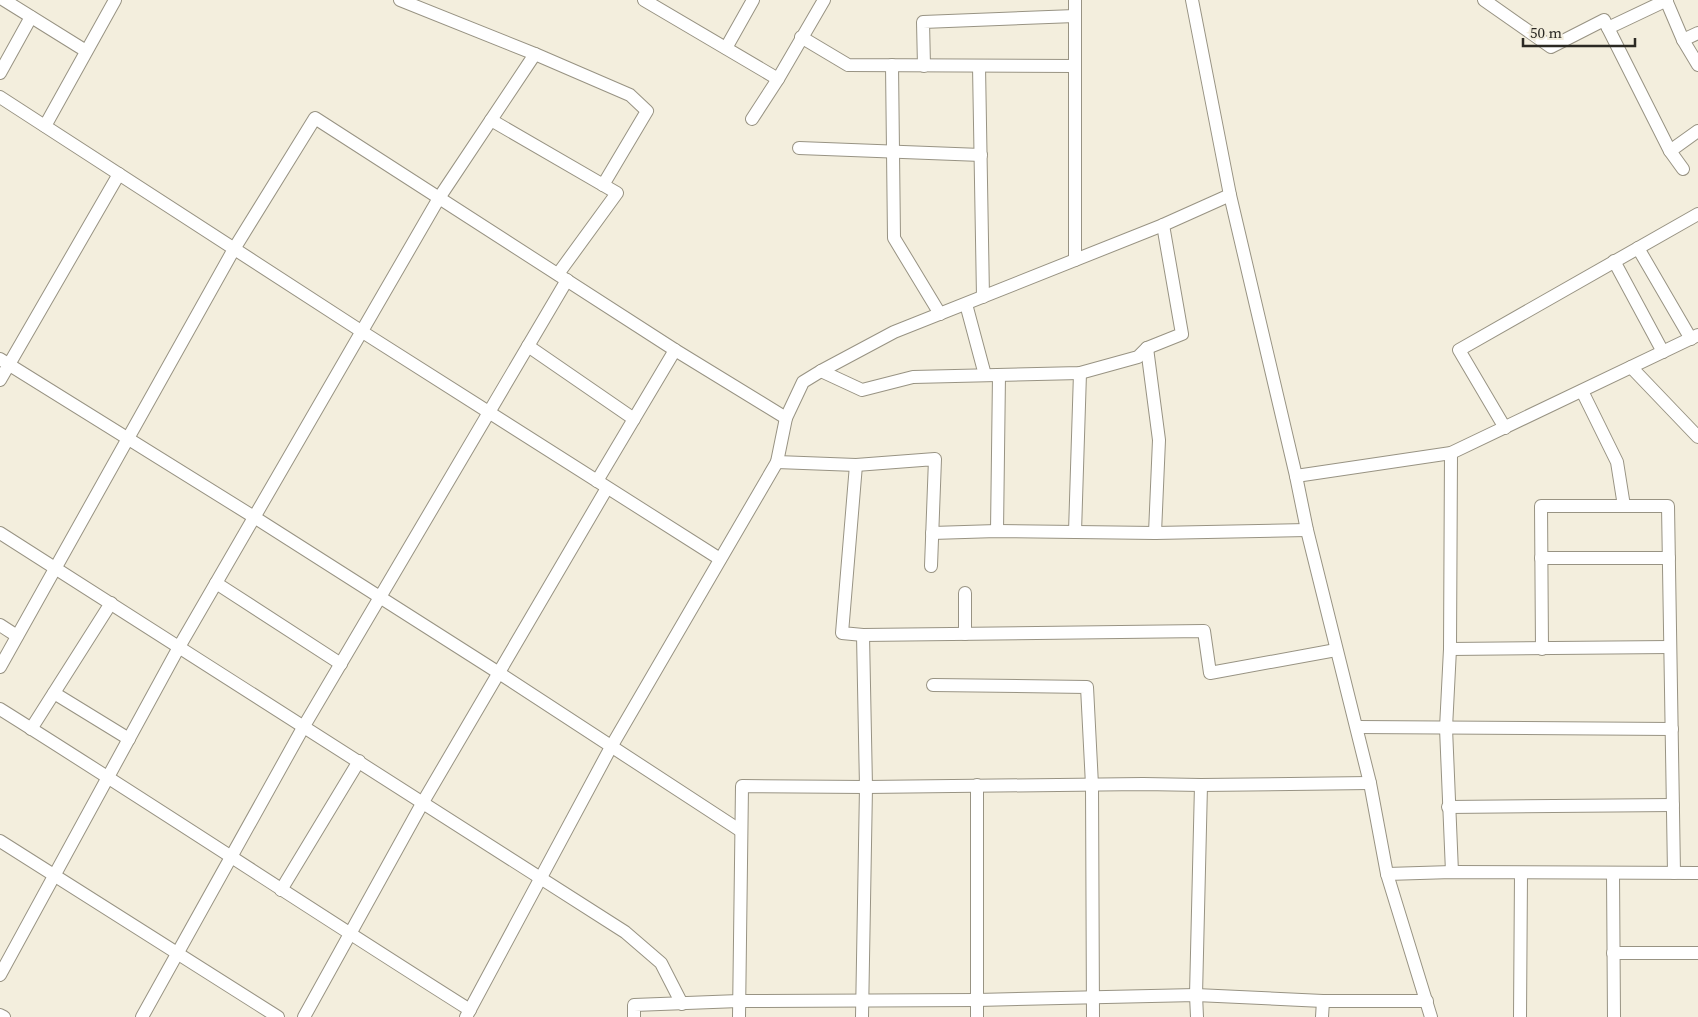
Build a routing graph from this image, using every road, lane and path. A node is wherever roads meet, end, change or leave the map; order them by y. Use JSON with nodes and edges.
{"nodes":[{"id":1,"x":4,"y":0,"type":"edge"},
{"id":2,"x":114,"y":0,"type":"edge"},
{"id":3,"x":400,"y":0,"type":"edge"},
{"id":4,"x":644,"y":0,"type":"edge"},
{"id":5,"x":753,"y":0,"type":"edge"},
{"id":6,"x":824,"y":0,"type":"edge"},
{"id":7,"x":1075,"y":0,"type":"edge"},
{"id":8,"x":1192,"y":0,"type":"edge"},
{"id":9,"x":1666,"y":0,"type":"edge"},
{"id":10,"x":1491,"y":2,"type":"edge"},
{"id":11,"x":1075,"y":16,"type":"junction"},
{"id":12,"x":31,"y":17,"type":"junction"},
{"id":13,"x":1608,"y":28,"type":"junction"},
{"id":14,"x":1698,"y":33,"type":"edge"},
{"id":15,"x":801,"y":37,"type":"junction"},
{"id":16,"x":1683,"y":40,"type":"junction"},
{"id":17,"x":726,"y":48,"type":"junction"},
{"id":18,"x":86,"y":51,"type":"junction"},
{"id":19,"x":534,"y":54,"type":"junction"},
{"id":20,"x":892,"y":65,"type":"junction"},
{"id":21,"x":1698,"y":65,"type":"edge"},
{"id":22,"x":924,"y":66,"type":"junction"},
{"id":23,"x":979,"y":66,"type":"junction"},
{"id":24,"x":1075,"y":66,"type":"junction"},
{"id":25,"x":0,"y":73,"type":"edge"},
{"id":26,"x":778,"y":79,"type":"junction"},
{"id":27,"x":0,"y":97,"type":"edge"},
{"id":28,"x":752,"y":119,"type":"dead end"},
{"id":29,"x":490,"y":120,"type":"junction"},
{"id":30,"x":45,"y":126,"type":"junction"},
{"id":31,"x":1698,"y":131,"type":"edge"},
{"id":32,"x":799,"y":148,"type":"dead end"},
{"id":33,"x":1670,"y":151,"type":"junction"},
{"id":34,"x":893,"y":152,"type":"junction"},
{"id":35,"x":981,"y":155,"type":"junction"},
{"id":36,"x":1682,"y":169,"type":"dead end"},
{"id":37,"x":119,"y":174,"type":"junction"},
{"id":38,"x":603,"y":184,"type":"junction"},
{"id":39,"x":1230,"y":195,"type":"junction"},
{"id":40,"x":439,"y":198,"type":"junction"},
{"id":41,"x":1698,"y":214,"type":"edge"},
{"id":42,"x":1163,"y":225,"type":"junction"},
{"id":43,"x":234,"y":248,"type":"junction"},
{"id":44,"x":1638,"y":248,"type":"junction"},
{"id":45,"x":1074,"y":260,"type":"junction"},
{"id":46,"x":1614,"y":262,"type":"junction"},
{"id":47,"x":563,"y":277,"type":"junction"},
{"id":48,"x":983,"y":296,"type":"junction"},
{"id":49,"x":966,"y":304,"type":"junction"},
{"id":50,"x":940,"y":314,"type":"junction"},
{"id":51,"x":361,"y":331,"type":"junction"},
{"id":52,"x":1694,"y":337,"type":"edge"},
{"id":53,"x":528,"y":346,"type":"junction"},
{"id":54,"x":1147,"y":348,"type":"junction"},
{"id":55,"x":675,"y":350,"type":"junction"},
{"id":56,"x":1663,"y":352,"type":"junction"},
{"id":57,"x":4,"y":362,"type":"edge"},
{"id":58,"x":1631,"y":367,"type":"junction"},
{"id":59,"x":821,"y":371,"type":"junction"},
{"id":60,"x":1080,"y":373,"type":"junction"},
{"id":61,"x":985,"y":375,"type":"junction"},
{"id":62,"x":999,"y":375,"type":"junction"},
{"id":63,"x":0,"y":380,"type":"edge"},
{"id":64,"x":1582,"y":391,"type":"junction"},
{"id":65,"x":489,"y":413,"type":"junction"},
{"id":66,"x":786,"y":418,"type":"junction"},
{"id":67,"x":634,"y":419,"type":"junction"},
{"id":68,"x":1505,"y":428,"type":"junction"},
{"id":69,"x":1698,"y":437,"type":"edge"},
{"id":70,"x":127,"y":439,"type":"junction"},
{"id":71,"x":1451,"y":453,"type":"junction"},
{"id":72,"x":777,"y":462,"type":"junction"},
{"id":73,"x":856,"y":465,"type":"junction"},
{"id":74,"x":1296,"y":476,"type":"junction"},
{"id":75,"x":602,"y":485,"type":"junction"},
{"id":76,"x":1624,"y":506,"type":"junction"},
{"id":77,"x":254,"y":517,"type":"junction"},
{"id":78,"x":1307,"y":530,"type":"junction"},
{"id":79,"x":997,"y":531,"type":"junction"},
{"id":80,"x":1075,"y":532,"type":"junction"},
{"id":81,"x":0,"y":533,"type":"edge"},
{"id":82,"x":932,"y":533,"type":"junction"},
{"id":83,"x":1155,"y":533,"type":"junction"},
{"id":84,"x":1541,"y":558,"type":"junction"},
{"id":85,"x":1669,"y":558,"type":"junction"},
{"id":86,"x":720,"y":559,"type":"junction"},
{"id":87,"x":931,"y":566,"type":"dead end"},
{"id":88,"x":56,"y":568,"type":"junction"},
{"id":89,"x":216,"y":583,"type":"junction"},
{"id":90,"x":965,"y":593,"type":"dead end"},
{"id":91,"x":380,"y":597,"type":"junction"},
{"id":92,"x":111,"y":604,"type":"junction"},
{"id":93,"x":0,"y":625,"type":"edge"},
{"id":94,"x":965,"y":634,"type":"junction"},
{"id":95,"x":863,"y":635,"type":"junction"},
{"id":96,"x":17,"y":636,"type":"junction"},
{"id":97,"x":179,"y":647,"type":"junction"},
{"id":98,"x":1670,"y":647,"type":"junction"},
{"id":99,"x":1450,"y":649,"type":"junction"},
{"id":100,"x":1542,"y":649,"type":"junction"},
{"id":101,"x":1336,"y":650,"type":"junction"},
{"id":102,"x":340,"y":664,"type":"junction"},
{"id":103,"x":0,"y":666,"type":"edge"},
{"id":104,"x":499,"y":673,"type":"junction"},
{"id":105,"x":933,"y":685,"type":"dead end"},
{"id":106,"x":54,"y":693,"type":"junction"},
{"id":107,"x":0,"y":709,"type":"edge"},
{"id":108,"x":304,"y":726,"type":"junction"},
{"id":109,"x":1356,"y":727,"type":"junction"},
{"id":110,"x":1446,"y":728,"type":"junction"},
{"id":111,"x":31,"y":729,"type":"junction"},
{"id":112,"x":1672,"y":729,"type":"junction"},
{"id":113,"x":128,"y":739,"type":"junction"},
{"id":114,"x":611,"y":747,"type":"junction"},
{"id":115,"x":359,"y":761,"type":"junction"},
{"id":116,"x":108,"y":777,"type":"junction"},
{"id":117,"x":1370,"y":783,"type":"junction"},
{"id":118,"x":977,"y":785,"type":"junction"},
{"id":119,"x":1092,"y":785,"type":"junction"},
{"id":120,"x":1201,"y":785,"type":"junction"},
{"id":121,"x":866,"y":787,"type":"junction"},
{"id":122,"x":423,"y":802,"type":"junction"},
{"id":123,"x":1673,"y":805,"type":"junction"},
{"id":124,"x":1448,"y":807,"type":"junction"},
{"id":125,"x":741,"y":831,"type":"junction"},
{"id":126,"x":0,"y":841,"type":"edge"},
{"id":127,"x":231,"y":857,"type":"junction"},
{"id":128,"x":1452,"y":872,"type":"junction"},
{"id":129,"x":1521,"y":873,"type":"junction"},
{"id":130,"x":1613,"y":873,"type":"junction"},
{"id":131,"x":1674,"y":873,"type":"junction"},
{"id":132,"x":1698,"y":873,"type":"edge"},
{"id":133,"x":1387,"y":874,"type":"junction"},
{"id":134,"x":54,"y":875,"type":"junction"},
{"id":135,"x":541,"y":878,"type":"junction"},
{"id":136,"x":281,"y":890,"type":"junction"},
{"id":137,"x":350,"y":934,"type":"junction"},
{"id":138,"x":178,"y":953,"type":"junction"},
{"id":139,"x":1613,"y":953,"type":"junction"},
{"id":140,"x":1698,"y":953,"type":"edge"},
{"id":141,"x":0,"y":975,"type":"edge"},
{"id":142,"x":1196,"y":995,"type":"junction"},
{"id":143,"x":1092,"y":998,"type":"junction"},
{"id":144,"x":862,"y":1000,"type":"junction"},
{"id":145,"x":977,"y":1000,"type":"junction"},
{"id":146,"x":739,"y":1001,"type":"junction"},
{"id":147,"x":1322,"y":1001,"type":"junction"},
{"id":148,"x":1427,"y":1001,"type":"junction"},
{"id":149,"x":682,"y":1004,"type":"junction"},
{"id":150,"x":468,"y":1013,"type":"edge"},
{"id":151,"x":0,"y":1015,"type":"edge"},
{"id":152,"x":4,"y":1017,"type":"edge"},
{"id":153,"x":142,"y":1017,"type":"edge"},
{"id":154,"x":278,"y":1017,"type":"edge"},
{"id":155,"x":304,"y":1017,"type":"edge"},
{"id":156,"x":634,"y":1017,"type":"edge"},
{"id":157,"x":739,"y":1017,"type":"edge"},
{"id":158,"x":862,"y":1017,"type":"edge"},
{"id":159,"x":978,"y":1017,"type":"edge"},
{"id":160,"x":1093,"y":1017,"type":"edge"},
{"id":161,"x":1197,"y":1017,"type":"edge"},
{"id":162,"x":1322,"y":1017,"type":"edge"},
{"id":163,"x":1431,"y":1017,"type":"edge"},
{"id":164,"x":1520,"y":1017,"type":"edge"},
{"id":165,"x":1614,"y":1017,"type":"edge"}],
"edges":[{"from":1,"to":12,"type":"street"},
{"from":2,"to":18,"type":"street"},
{"from":3,"to":19,"type":"street"},
{"from":4,"to":17,"type":"street"},
{"from":5,"to":17,"type":"street"},
{"from":6,"to":15,"type":"street"},
{"from":7,"to":11,"type":"street"},
{"from":8,"to":39,"type":"street"},
{"from":9,"to":13,"type":"street"},
{"from":9,"to":16,"type":"street"},
{"from":10,"to":13,"type":"street"},
{"from":11,"to":22,"type":"street"},
{"from":11,"to":24,"type":"street"},
{"from":12,"to":18,"type":"street"},
{"from":12,"to":25,"type":"street"},
{"from":13,"to":33,"type":"street"},
{"from":14,"to":16,"type":"street"},
{"from":15,"to":20,"type":"street"},
{"from":15,"to":26,"type":"street"},
{"from":16,"to":21,"type":"street"},
{"from":17,"to":26,"type":"street"},
{"from":18,"to":30,"type":"street"},
{"from":19,"to":29,"type":"street"},
{"from":19,"to":38,"type":"street"},
{"from":20,"to":22,"type":"street"},
{"from":20,"to":34,"type":"street"},
{"from":22,"to":23,"type":"street"},
{"from":23,"to":24,"type":"street"},
{"from":23,"to":35,"type":"street"},
{"from":24,"to":45,"type":"street"},
{"from":26,"to":28,"type":"street"},
{"from":27,"to":30,"type":"street"},
{"from":29,"to":38,"type":"street"},
{"from":29,"to":40,"type":"street"},
{"from":30,"to":37,"type":"street"},
{"from":31,"to":33,"type":"street"},
{"from":32,"to":34,"type":"street"},
{"from":33,"to":36,"type":"street"},
{"from":34,"to":35,"type":"street"},
{"from":34,"to":50,"type":"street"},
{"from":35,"to":48,"type":"street"},
{"from":37,"to":43,"type":"street"},
{"from":37,"to":57,"type":"street"},
{"from":38,"to":47,"type":"street"},
{"from":39,"to":42,"type":"street"},
{"from":39,"to":74,"type":"street"},
{"from":40,"to":43,"type":"street"},
{"from":40,"to":47,"type":"street"},
{"from":40,"to":51,"type":"street"},
{"from":41,"to":44,"type":"street"},
{"from":42,"to":45,"type":"street"},
{"from":42,"to":54,"type":"street"},
{"from":43,"to":51,"type":"street"},
{"from":43,"to":70,"type":"street"},
{"from":44,"to":46,"type":"street"},
{"from":44,"to":52,"type":"street"},
{"from":45,"to":48,"type":"street"},
{"from":46,"to":56,"type":"street"},
{"from":46,"to":68,"type":"street"},
{"from":47,"to":53,"type":"street"},
{"from":47,"to":55,"type":"street"},
{"from":48,"to":49,"type":"street"},
{"from":49,"to":50,"type":"street"},
{"from":49,"to":61,"type":"street"},
{"from":50,"to":59,"type":"street"},
{"from":51,"to":65,"type":"street"},
{"from":51,"to":77,"type":"street"},
{"from":52,"to":56,"type":"street"},
{"from":53,"to":65,"type":"street"},
{"from":53,"to":67,"type":"street"},
{"from":54,"to":60,"type":"street"},
{"from":54,"to":83,"type":"street"},
{"from":55,"to":66,"type":"street"},
{"from":55,"to":67,"type":"street"},
{"from":56,"to":58,"type":"street"},
{"from":57,"to":63,"type":"street"},
{"from":57,"to":70,"type":"street"},
{"from":58,"to":64,"type":"street"},
{"from":58,"to":69,"type":"street"},
{"from":59,"to":61,"type":"street"},
{"from":59,"to":66,"type":"street"},
{"from":60,"to":62,"type":"street"},
{"from":60,"to":80,"type":"street"},
{"from":61,"to":62,"type":"street"},
{"from":62,"to":79,"type":"street"},
{"from":64,"to":68,"type":"street"},
{"from":64,"to":76,"type":"street"},
{"from":65,"to":75,"type":"street"},
{"from":65,"to":91,"type":"street"},
{"from":66,"to":72,"type":"street"},
{"from":67,"to":75,"type":"street"},
{"from":68,"to":71,"type":"street"},
{"from":70,"to":77,"type":"street"},
{"from":70,"to":88,"type":"street"},
{"from":71,"to":74,"type":"street"},
{"from":71,"to":99,"type":"street"},
{"from":72,"to":73,"type":"street"},
{"from":72,"to":86,"type":"street"},
{"from":73,"to":82,"type":"street"},
{"from":73,"to":95,"type":"street"},
{"from":74,"to":78,"type":"street"},
{"from":75,"to":86,"type":"street"},
{"from":75,"to":104,"type":"street"},
{"from":76,"to":84,"type":"street"},
{"from":76,"to":85,"type":"street"},
{"from":77,"to":89,"type":"street"},
{"from":77,"to":91,"type":"street"},
{"from":78,"to":83,"type":"street"},
{"from":78,"to":101,"type":"street"},
{"from":79,"to":80,"type":"street"},
{"from":79,"to":82,"type":"street"},
{"from":80,"to":83,"type":"street"},
{"from":81,"to":88,"type":"street"},
{"from":82,"to":87,"type":"street"},
{"from":84,"to":85,"type":"street"},
{"from":84,"to":100,"type":"street"},
{"from":85,"to":98,"type":"street"},
{"from":86,"to":114,"type":"street"},
{"from":88,"to":92,"type":"street"},
{"from":88,"to":96,"type":"street"},
{"from":89,"to":97,"type":"street"},
{"from":89,"to":102,"type":"street"},
{"from":90,"to":94,"type":"street"},
{"from":91,"to":102,"type":"street"},
{"from":91,"to":104,"type":"street"},
{"from":92,"to":97,"type":"street"},
{"from":92,"to":106,"type":"street"},
{"from":93,"to":96,"type":"street"},
{"from":94,"to":95,"type":"street"},
{"from":94,"to":101,"type":"street"},
{"from":95,"to":121,"type":"street"},
{"from":96,"to":103,"type":"street"},
{"from":97,"to":108,"type":"street"},
{"from":97,"to":113,"type":"street"},
{"from":98,"to":100,"type":"street"},
{"from":98,"to":112,"type":"street"},
{"from":99,"to":100,"type":"street"},
{"from":99,"to":110,"type":"street"},
{"from":101,"to":109,"type":"street"},
{"from":102,"to":108,"type":"street"},
{"from":104,"to":114,"type":"street"},
{"from":104,"to":122,"type":"street"},
{"from":105,"to":119,"type":"street"},
{"from":106,"to":111,"type":"street"},
{"from":106,"to":113,"type":"street"},
{"from":107,"to":111,"type":"street"},
{"from":108,"to":115,"type":"street"},
{"from":108,"to":127,"type":"street"},
{"from":109,"to":110,"type":"street"},
{"from":109,"to":117,"type":"street"},
{"from":110,"to":112,"type":"street"},
{"from":110,"to":124,"type":"street"},
{"from":111,"to":116,"type":"street"},
{"from":112,"to":123,"type":"street"},
{"from":113,"to":116,"type":"street"},
{"from":114,"to":125,"type":"street"},
{"from":114,"to":135,"type":"street"},
{"from":115,"to":122,"type":"street"},
{"from":115,"to":136,"type":"street"},
{"from":116,"to":127,"type":"street"},
{"from":116,"to":134,"type":"street"},
{"from":117,"to":120,"type":"street"},
{"from":117,"to":133,"type":"street"},
{"from":118,"to":119,"type":"street"},
{"from":118,"to":121,"type":"street"},
{"from":118,"to":145,"type":"street"},
{"from":119,"to":120,"type":"street"},
{"from":119,"to":143,"type":"street"},
{"from":120,"to":142,"type":"street"},
{"from":121,"to":125,"type":"street"},
{"from":121,"to":144,"type":"street"},
{"from":122,"to":135,"type":"street"},
{"from":122,"to":137,"type":"street"},
{"from":123,"to":124,"type":"street"},
{"from":123,"to":131,"type":"street"},
{"from":124,"to":128,"type":"street"},
{"from":125,"to":146,"type":"street"},
{"from":126,"to":134,"type":"street"},
{"from":127,"to":136,"type":"street"},
{"from":127,"to":138,"type":"street"},
{"from":128,"to":129,"type":"street"},
{"from":128,"to":133,"type":"street"},
{"from":129,"to":130,"type":"street"},
{"from":129,"to":164,"type":"street"},
{"from":130,"to":131,"type":"street"},
{"from":130,"to":139,"type":"street"},
{"from":131,"to":132,"type":"street"},
{"from":133,"to":148,"type":"street"},
{"from":134,"to":138,"type":"street"},
{"from":134,"to":141,"type":"street"},
{"from":135,"to":149,"type":"street"},
{"from":135,"to":150,"type":"street"},
{"from":136,"to":137,"type":"street"},
{"from":137,"to":150,"type":"street"},
{"from":137,"to":155,"type":"street"},
{"from":138,"to":153,"type":"street"},
{"from":138,"to":154,"type":"street"},
{"from":139,"to":140,"type":"street"},
{"from":139,"to":165,"type":"street"},
{"from":142,"to":143,"type":"street"},
{"from":142,"to":147,"type":"street"},
{"from":142,"to":161,"type":"street"},
{"from":143,"to":145,"type":"street"},
{"from":143,"to":160,"type":"street"},
{"from":144,"to":145,"type":"street"},
{"from":144,"to":146,"type":"street"},
{"from":144,"to":158,"type":"street"},
{"from":145,"to":159,"type":"street"},
{"from":146,"to":149,"type":"street"},
{"from":146,"to":157,"type":"street"},
{"from":147,"to":148,"type":"street"},
{"from":147,"to":162,"type":"street"},
{"from":148,"to":163,"type":"street"},
{"from":149,"to":156,"type":"street"},
{"from":151,"to":152,"type":"street"}]}
